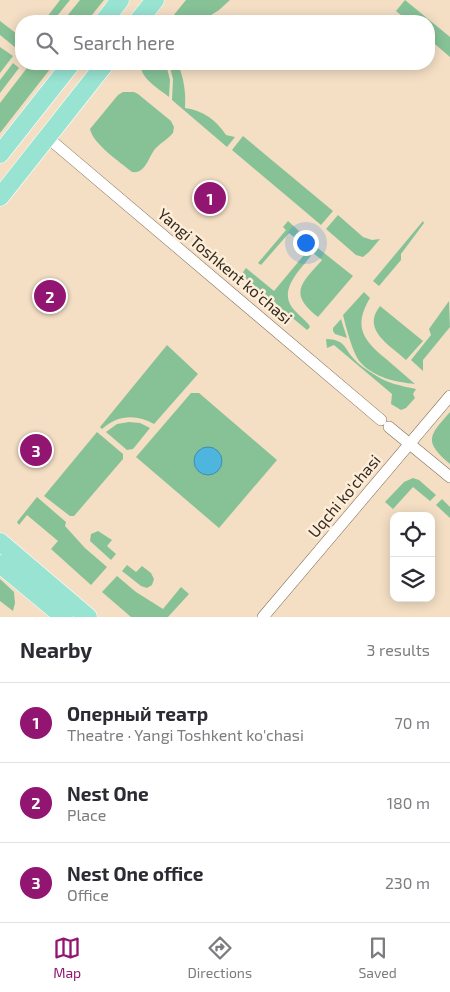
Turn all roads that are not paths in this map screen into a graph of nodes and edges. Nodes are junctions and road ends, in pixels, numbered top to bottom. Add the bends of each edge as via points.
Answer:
1 (120, 0) edge
2 (155, 0) edge
3 (109, 15) edge
4 (143, 15) edge
5 (65, 70) edge
6 (100, 70) edge
7 (47, 137) junction
8 (0, 154) edge
9 (0, 197) edge
10 (450, 396) edge
11 (409, 444) junction
12 (450, 477) edge
13 (2, 550) edge
14 (63, 616) edge
15 (88, 617) edge
16 (262, 617) edge

1 - 3 main road
2 - 4 main road
5 - 8 main road
6 - 7 main road
7 - 9 main road
7 - 11 street, Yangi Toshkent ko'chasi
10 - 11 street, Uqchi ko'chasi
11 - 12 street, Yangi Toshkent ko'chasi
11 - 16 street, Uqchi ko'chasi
13 - 14 main road
13 - 15 main road

